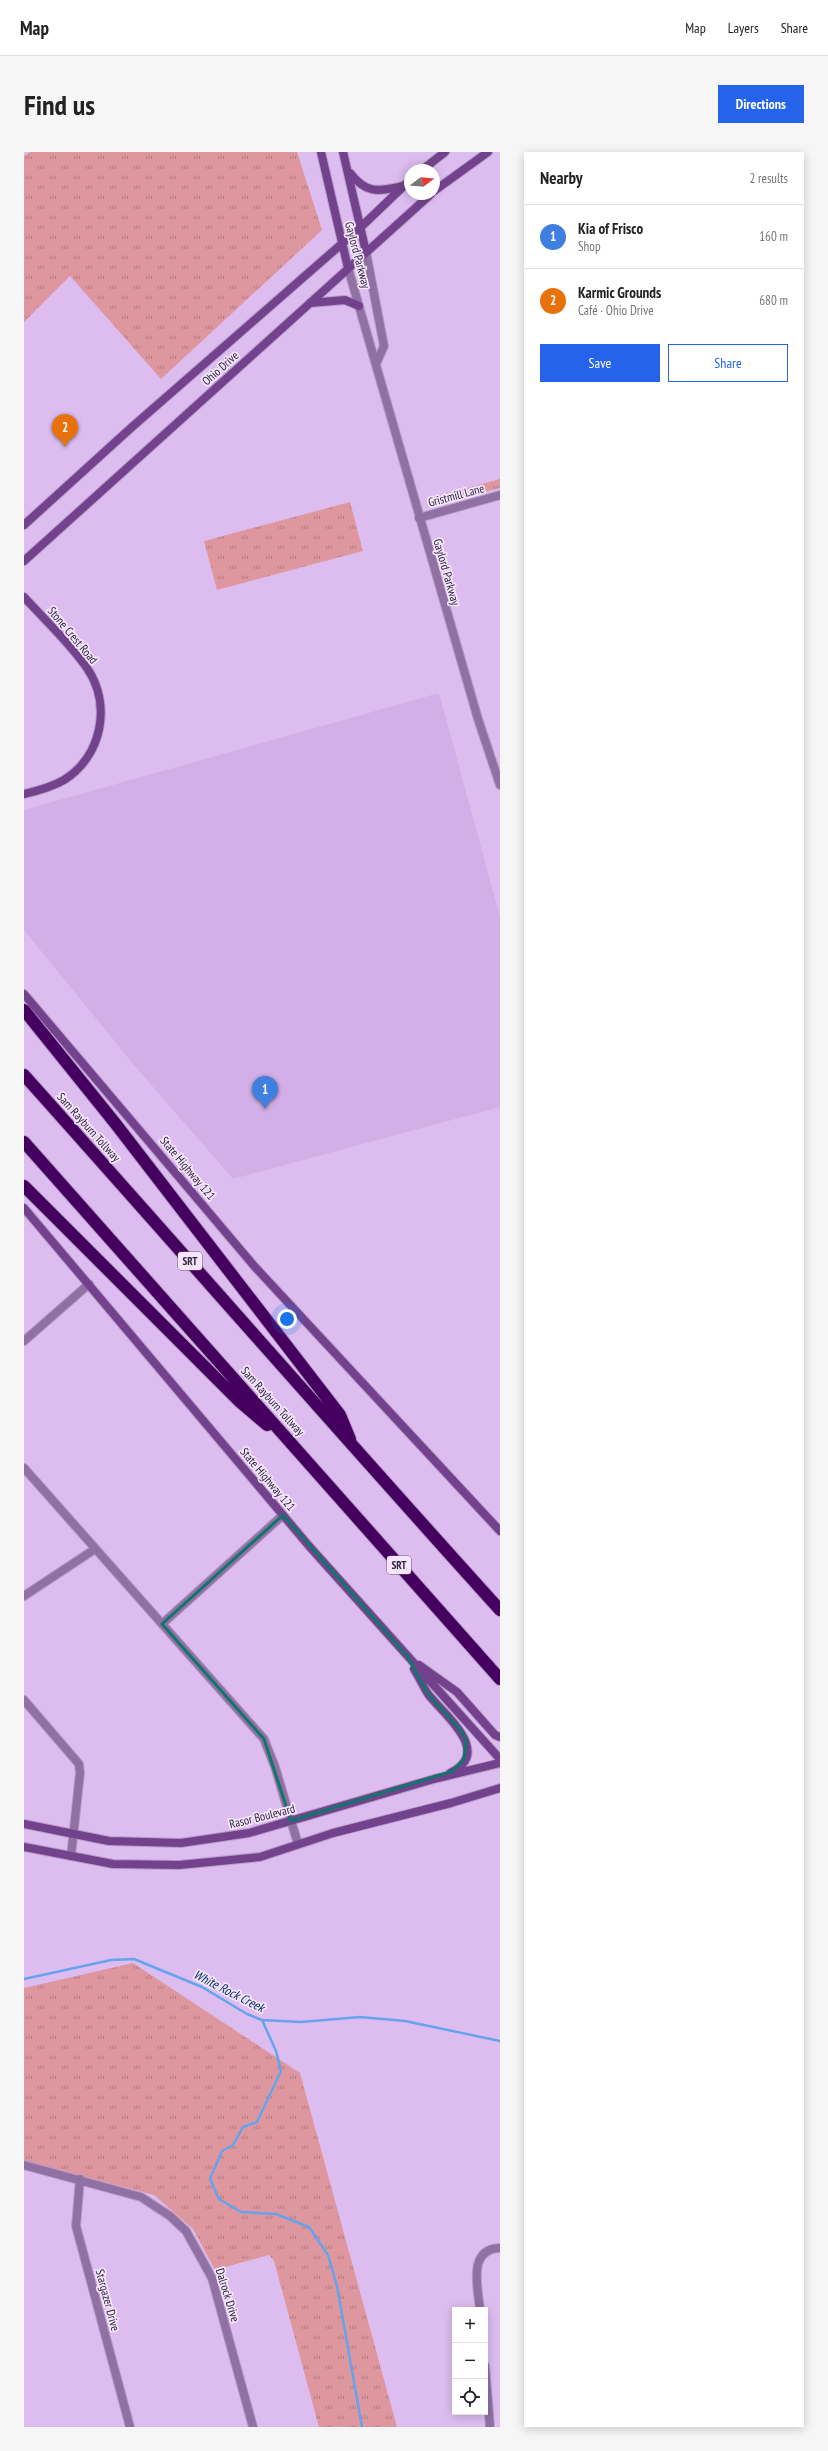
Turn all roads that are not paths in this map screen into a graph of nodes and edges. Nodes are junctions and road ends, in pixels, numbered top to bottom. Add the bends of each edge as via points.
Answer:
1 (321, 152) edge
2 (343, 152) edge
3 (445, 152) edge
4 (488, 152) edge
5 (430, 164) edge
6 (347, 170) junction
7 (403, 186) joint
8 (440, 188) edge
9 (424, 200) edge
10 (362, 227) junction
11 (342, 243) junction
12 (366, 252) junction
13 (348, 268) junction
14 (310, 304) junction
15 (359, 306) junction
16 (376, 364) junction
17 (500, 497) edge
18 (419, 518) junction
19 (24, 525) edge
20 (24, 560) edge
21 (24, 597) edge
22 (500, 785) edge
23 (24, 794) edge
24 (24, 994) edge
25 (24, 1010) edge
26 (24, 1075) edge
27 (24, 1142) edge
28 (24, 1186) edge
29 (24, 1208) edge
30 (89, 1284) junction
31 (24, 1341) edge
32 (354, 1449) junction
33 (298, 1451) junction
34 (24, 1468) edge
35 (283, 1515) junction
36 (500, 1531) edge
37 (95, 1549) junction
38 (24, 1596) edge
39 (500, 1610) edge
40 (162, 1624) junction
41 (407, 1656) junction
42 (500, 1679) edge
43 (24, 1700) edge
44 (500, 1737) edge
45 (500, 1759) edge
46 (500, 1763) edge
47 (438, 1778) junction
48 (500, 1788) edge
49 (291, 1821) junction
50 (24, 1824) edge
51 (74, 1834) junction
52 (298, 1844) junction
53 (24, 1847) edge
54 (71, 1856) junction
55 (24, 2164) edge
56 (80, 2179) junction
57 (500, 2248) edge
58 (480, 2307) edge
59 (486, 2379) edge
60 (130, 2427) edge
61 (252, 2427) edge
62 (490, 2427) edge

1 - 11 main road, Gaylord Parkway
2 - 6 main road, Gaylord Parkway
3 - 5 main road
4 - 8 main road
6 - 7 main road via 357,183 367,189 381,191
6 - 10 main road, Gaylord Parkway
7 - 10 main road, Ohio Drive
9 - 12 main road, Ohio Drive
10 - 11 main road, Ohio Drive
10 - 12 main road, Gaylord Parkway
11 - 13 main road, Gaylord Parkway
11 - 19 main road, Ohio Drive
12 - 13 main road, Ohio Drive
12 - 16 street, Gaylord Parkway via 384,346
13 - 14 main road, Ohio Drive
13 - 15 street, Gaylord Parkway
14 - 15 main road via 345,300
14 - 20 main road, Ohio Drive
15 - 16 street, Gaylord Parkway
16 - 18 street, Gaylord Parkway
17 - 18 street, Gristmill Lane
18 - 22 street, Gaylord Parkway
21 - 23 main road, Stone Crest Road via 87,669 98,692 102,718 98,740 85,762 64,780
24 - 36 main road, State Highway 121 via 255,1267
25 - 32 highway via 340,1415
26 - 32 highway, Sam Rayburn Tollway / SRT via 240,1316
27 - 33 highway, Sam Rayburn Tollway / SRT
28 - 33 highway via 240,1402
29 - 30 main road, State Highway 121
30 - 31 street
30 - 35 main road, State Highway 121
32 - 39 highway, Sam Rayburn Tollway / SRT
33 - 42 highway, Sam Rayburn Tollway / SRT
34 - 37 street
35 - 40 street
35 - 41 main road, State Highway 121
37 - 38 street
37 - 40 street
40 - 49 street via 264,1739
41 - 44 main road via 457,1692 495,1735
41 - 45 main road, State Highway 121
41 - 47 main road via 428,1694 462,1732 466,1741 467,1751 461,1766
43 - 51 street via 79,1764
46 - 47 main road, Rasor Boulevard
47 - 49 main road, Rasor Boulevard
48 - 52 main road
49 - 51 main road, Rasor Boulevard via 249,1834 181,1843 109,1841
49 - 52 street
50 - 51 main road, Rasor Boulevard
51 - 54 street
52 - 54 main road via 260,1857 179,1865 113,1864
53 - 54 main road
55 - 56 street, Dalrock Drive
56 - 60 street, Stargazer Drive via 76,2226
56 - 61 street, Dalrock Drive via 141,2197 186,2230 212,2278
57 - 58 street via 492,2248 480,2257 476,2264
59 - 62 street

